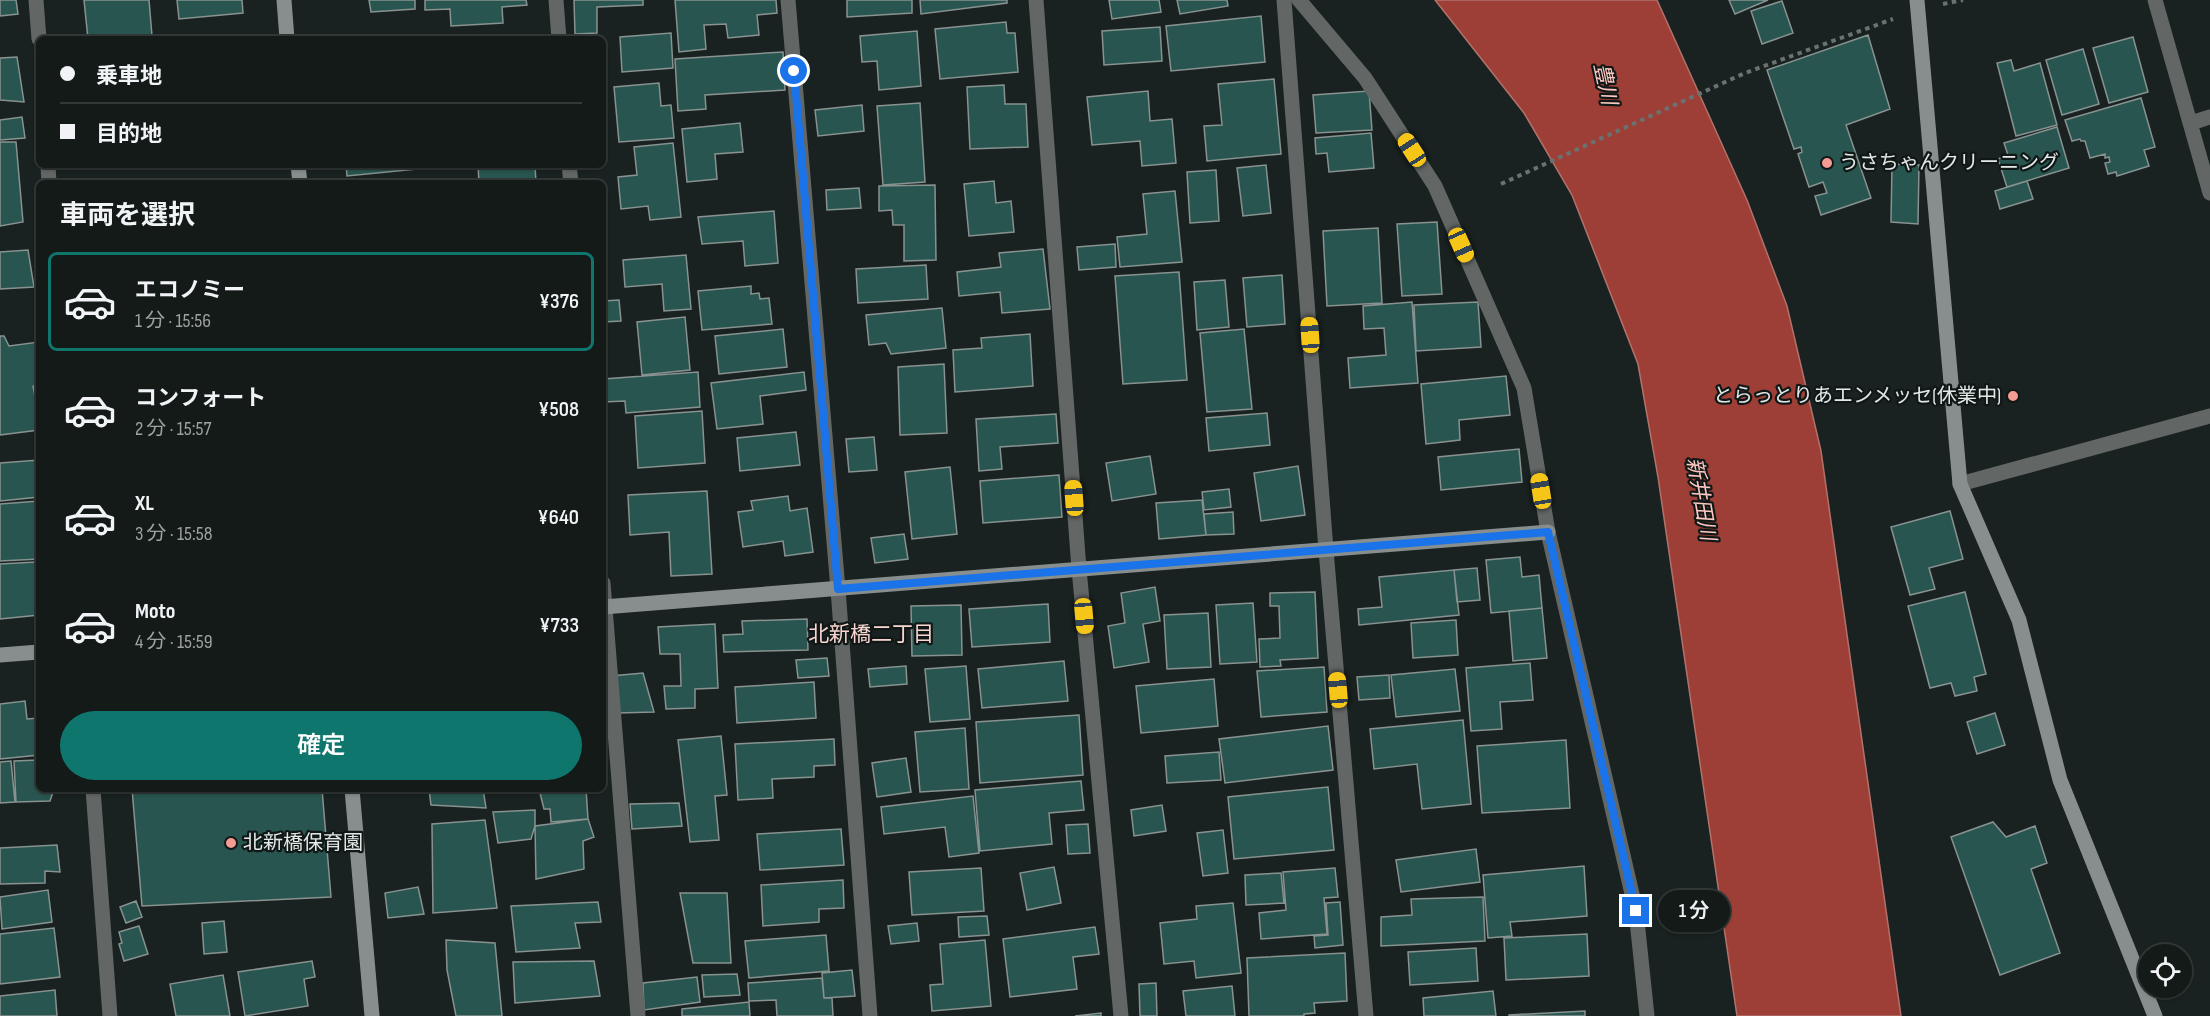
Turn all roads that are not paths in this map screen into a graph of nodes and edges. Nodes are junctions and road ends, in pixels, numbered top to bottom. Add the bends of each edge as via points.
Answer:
1 (36, 0) edge
2 (284, 0) edge
3 (556, 0) edge
4 (788, 0) edge
5 (1036, 0) edge
6 (1284, 0) edge
7 (1299, 0) edge
8 (2155, 0) edge
9 (1918, 5) edge
10 (39, 36) edge
11 (287, 36) edge
12 (559, 36) edge
13 (2210, 117) edge
14 (2191, 123) junction
15 (2210, 193) edge
16 (2210, 416) edge
17 (1960, 484) junction
18 (1548, 532) junction
19 (1326, 550) junction
20 (1079, 569) junction
21 (838, 589) junction
22 (606, 607) edge
23 (606, 631) edge
24 (36, 652) edge
25 (0, 655) edge
26 (93, 792) edge
27 (352, 792) edge
28 (110, 1016) edge
29 (372, 1016) edge
30 (638, 1016) edge
31 (870, 1016) edge
32 (1121, 1016) edge
33 (1366, 1016) edge
34 (1647, 1016) edge
35 (2155, 1016) edge

1 - 10 street
2 - 11 street
3 - 12 street
4 - 21 street
5 - 20 street
6 - 19 street
7 - 18 street via 1365,78 1435,186 1524,388
8 - 14 street
9 - 17 street
13 - 14 street
14 - 15 street
16 - 17 street
17 - 35 street via 2019,620 2060,780
18 - 19 street
18 - 34 street via 1636,911
19 - 20 street
19 - 33 street
20 - 21 street
20 - 32 street
21 - 22 street
21 - 31 street
23 - 30 street
24 - 25 street
26 - 28 street
27 - 29 street

